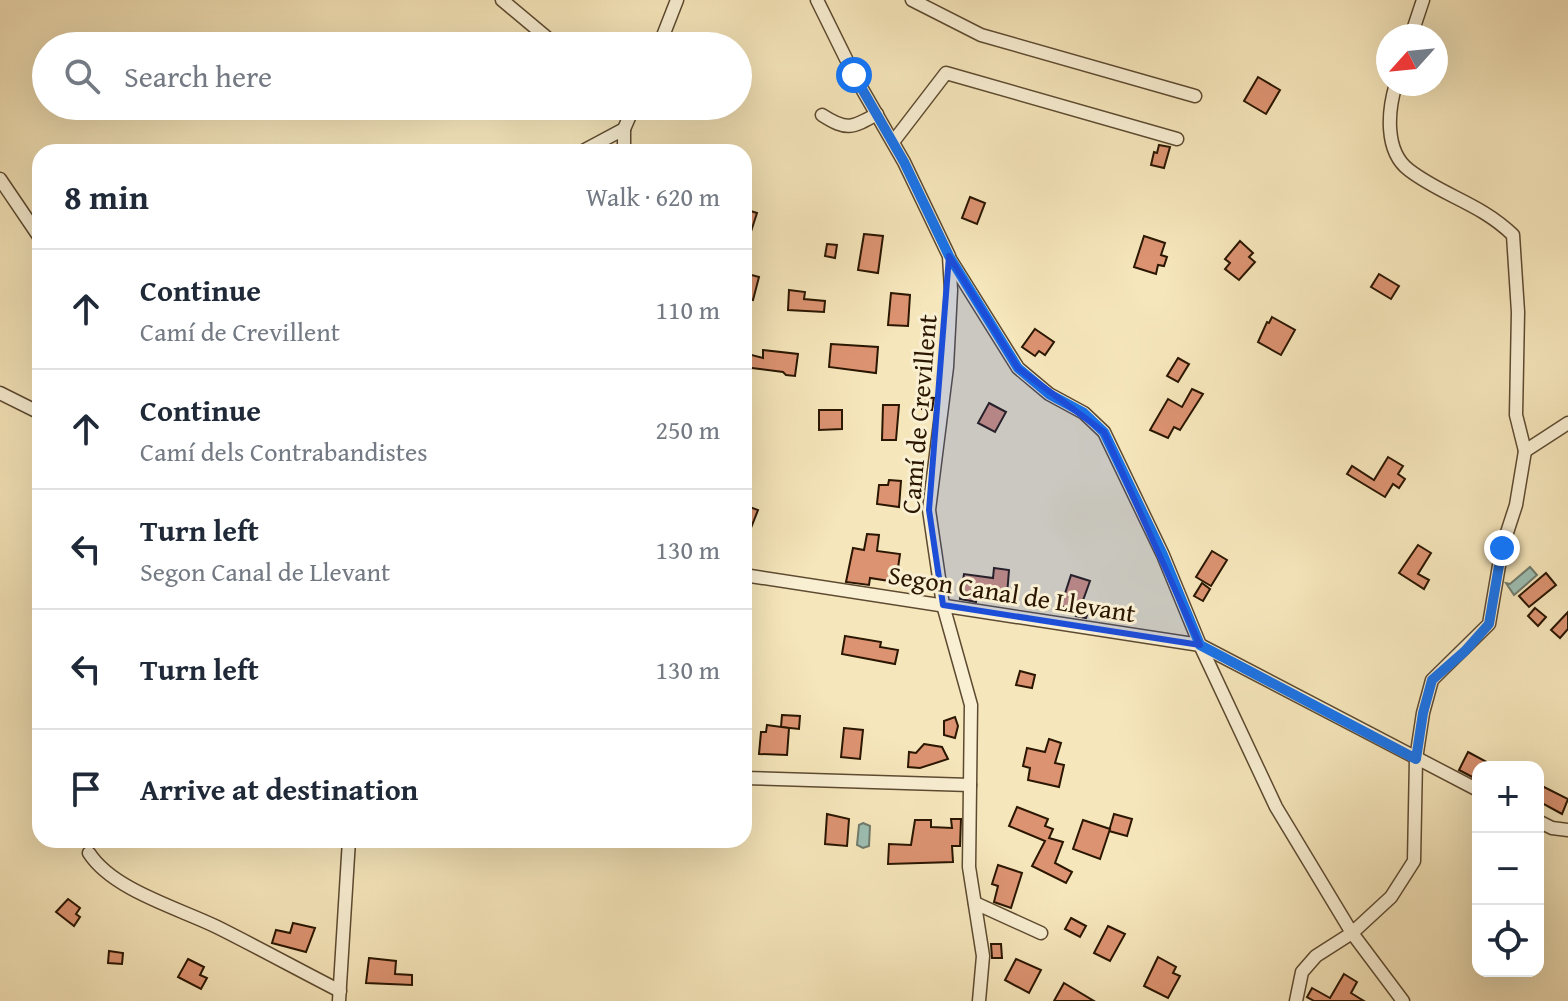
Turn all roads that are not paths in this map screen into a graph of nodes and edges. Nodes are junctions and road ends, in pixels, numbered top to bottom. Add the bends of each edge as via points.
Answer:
1 (502, 0) edge
2 (677, 0) edge
3 (817, 0) edge
4 (912, 0) edge
5 (1423, 0) edge
6 (1415, 24) edge
7 (540, 32) edge
8 (664, 32) edge
9 (1195, 96) dead end
10 (1392, 96) edge
11 (877, 114) junction
12 (822, 115) dead end
13 (627, 120) edge
14 (624, 129) junction
15 (1177, 139) dead end
16 (893, 142) junction
17 (596, 144) edge
18 (624, 144) edge
19 (0, 179) edge
20 (32, 226) edge
21 (949, 256) junction
22 (0, 393) edge
23 (32, 409) edge
24 (1568, 423) edge
25 (1525, 451) junction
26 (752, 576) edge
27 (943, 605) junction
28 (1200, 645) junction
29 (1416, 759) junction
30 (752, 778) edge
31 (970, 785) junction
32 (1472, 787) edge
33 (1544, 824) edge
34 (1568, 830) edge
35 (349, 848) edge
36 (89, 853) dead end
37 (975, 903) junction
38 (1041, 933) dead end
39 (1352, 933) junction
40 (340, 996) edge
41 (979, 1001) edge
42 (1296, 1001) edge
43 (1403, 1001) edge

1 - 7 street
2 - 8 street
3 - 11 street, Camí de Crevillent
4 - 9 street via 981,35
5 - 6 street
10 - 25 street via 1392,144 1407,169 1494,217 1513,235 1516,415
11 - 12 street via 842,127
11 - 16 street, Camí de Crevillent
13 - 14 street
14 - 17 street
14 - 18 street
15 - 16 street via 946,73
16 - 21 street, Camí de Crevillent
19 - 20 street
21 - 27 street, Camí de Crevillent via 947,367 929,510
21 - 28 street via 1018,368 1104,432
22 - 23 street
24 - 25 street
25 - 29 street via 1489,624 1432,680
26 - 27 street, Segon Canal de Llevant
27 - 28 street, Segon Canal de Llevant
27 - 31 street, Camí de Crevillent via 971,705
28 - 29 street, Segon Canal de Llevant
28 - 39 street via 1276,807
29 - 32 street, Segon Canal de Llevant
29 - 39 street via 1414,861 1391,897
30 - 31 street
31 - 37 street, Camí de Crevillent via 969,867
33 - 34 street
35 - 40 street
36 - 40 street via 98,867 146,895
37 - 38 street
37 - 41 street, Camí de Crevillent via 983,956
39 - 42 street via 1316,956 1302,972
39 - 43 street

